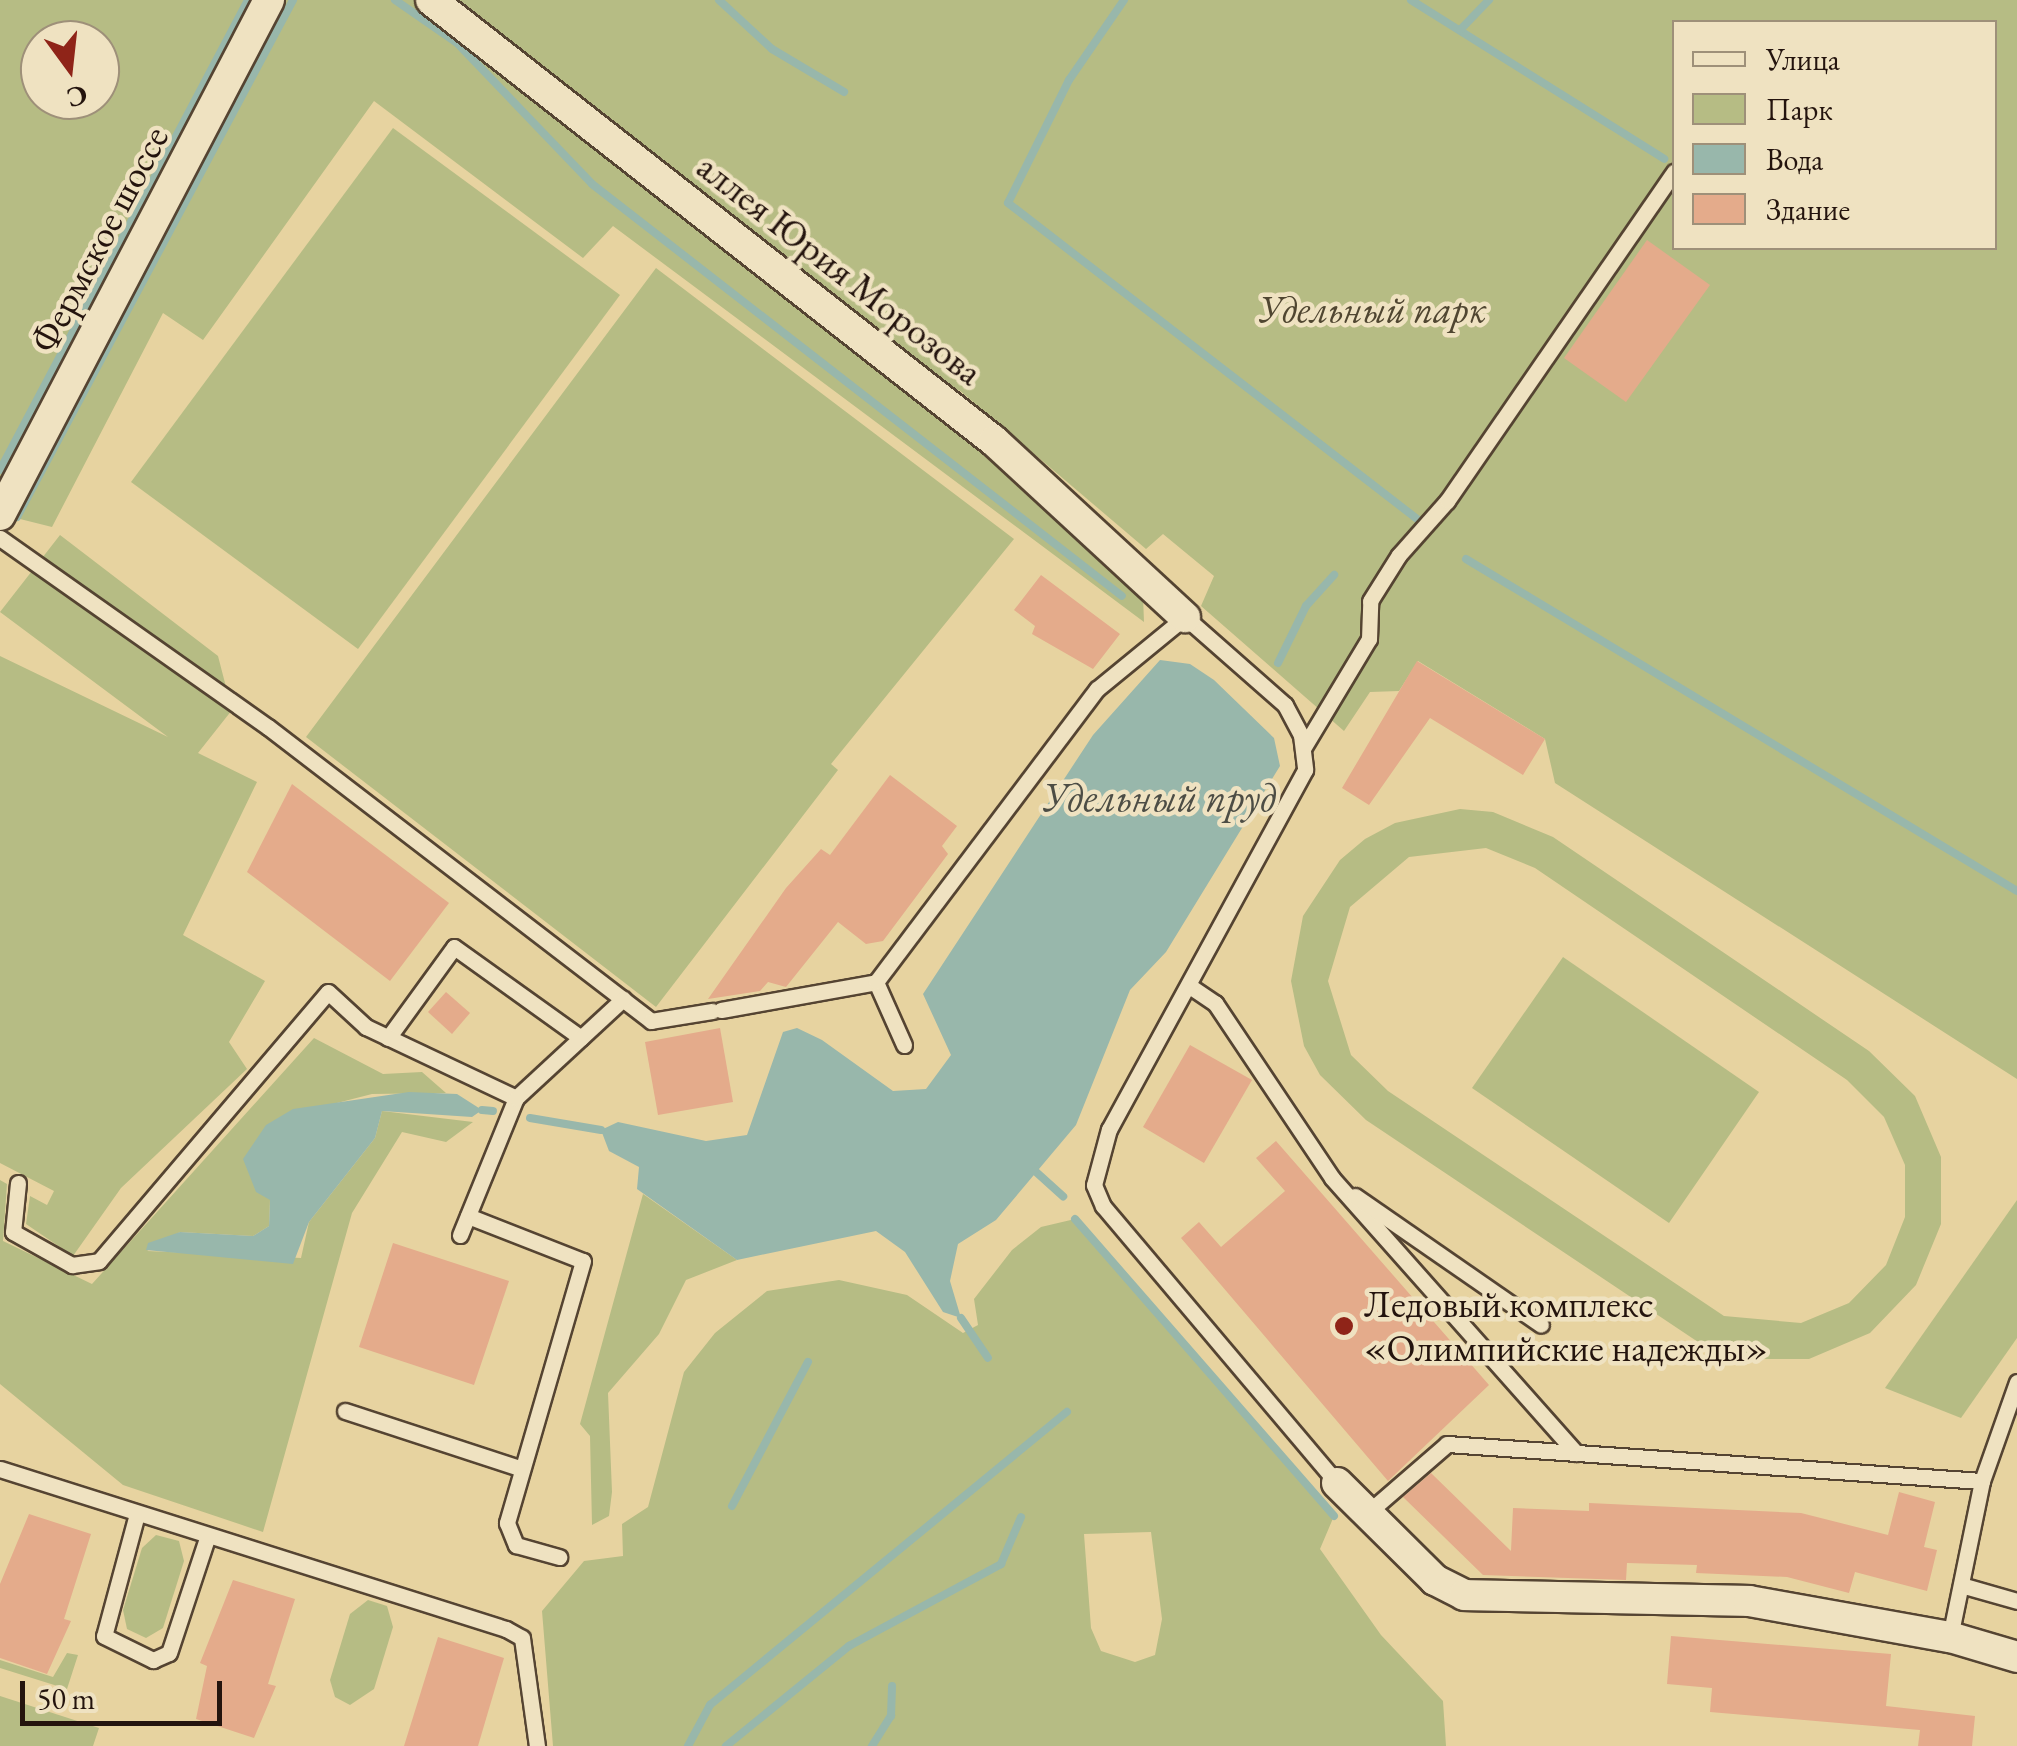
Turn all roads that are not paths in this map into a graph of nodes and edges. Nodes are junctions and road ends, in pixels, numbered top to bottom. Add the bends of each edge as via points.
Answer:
1 (268, 0) edge
2 (431, 0) edge
3 (1672, 175) edge
4 (0, 515) edge
5 (0, 538) edge
6 (1184, 617) junction
7 (1304, 746) junction
8 (876, 982) junction
9 (1191, 987) junction
10 (623, 999) junction
11 (388, 1038) junction
12 (581, 1038) junction
13 (904, 1045) dead end
14 (516, 1098) junction
15 (18, 1183) dead end
16 (1336, 1183) junction
17 (468, 1216) junction
18 (460, 1235) dead end
19 (1541, 1325) dead end
20 (2017, 1382) edge
21 (345, 1411) dead end
22 (1576, 1453) junction
23 (522, 1469) junction
24 (0, 1470) edge
25 (1982, 1481) junction
26 (1337, 1483) joint
27 (137, 1514) junction
28 (1364, 1516) junction
29 (208, 1535) junction
30 (558, 1558) dead end
31 (1960, 1585) junction
32 (2017, 1601) edge
33 (1950, 1637) junction
34 (2017, 1658) edge
35 (536, 1746) edge

1 - 4 street, Фермское шоссе
2 - 6 street, аллея Юрия Морозова via 994,441
3 - 7 lane via 1447,502 1399,555 1370,601 1369,639
5 - 10 lane via 268,727
6 - 7 lane via 1285,705
6 - 8 lane via 1097,690
7 - 9 lane via 1302,781
8 - 10 lane via 651,1021
8 - 13 lane
9 - 16 lane via 1216,1003
9 - 26 lane via 1109,1129 1097,1194
10 - 12 lane
11 - 12 lane via 454,946
11 - 14 lane
11 - 15 lane via 328,992 99,1261 72,1265 12,1232
12 - 14 lane
14 - 17 lane
16 - 19 lane
16 - 22 lane
17 - 18 lane
17 - 23 lane via 583,1260
20 - 25 lane
21 - 23 lane
22 - 25 lane
22 - 28 lane via 1447,1444
23 - 30 lane via 507,1523 511,1539
24 - 27 lane
25 - 31 lane
26 - 28 street
27 - 29 lane
27 - 29 lane via 104,1636 153,1660 169,1653
28 - 33 street via 1435,1580 1464,1595 1749,1601
29 - 35 lane via 522,1638
31 - 32 lane
31 - 33 lane
33 - 34 street

